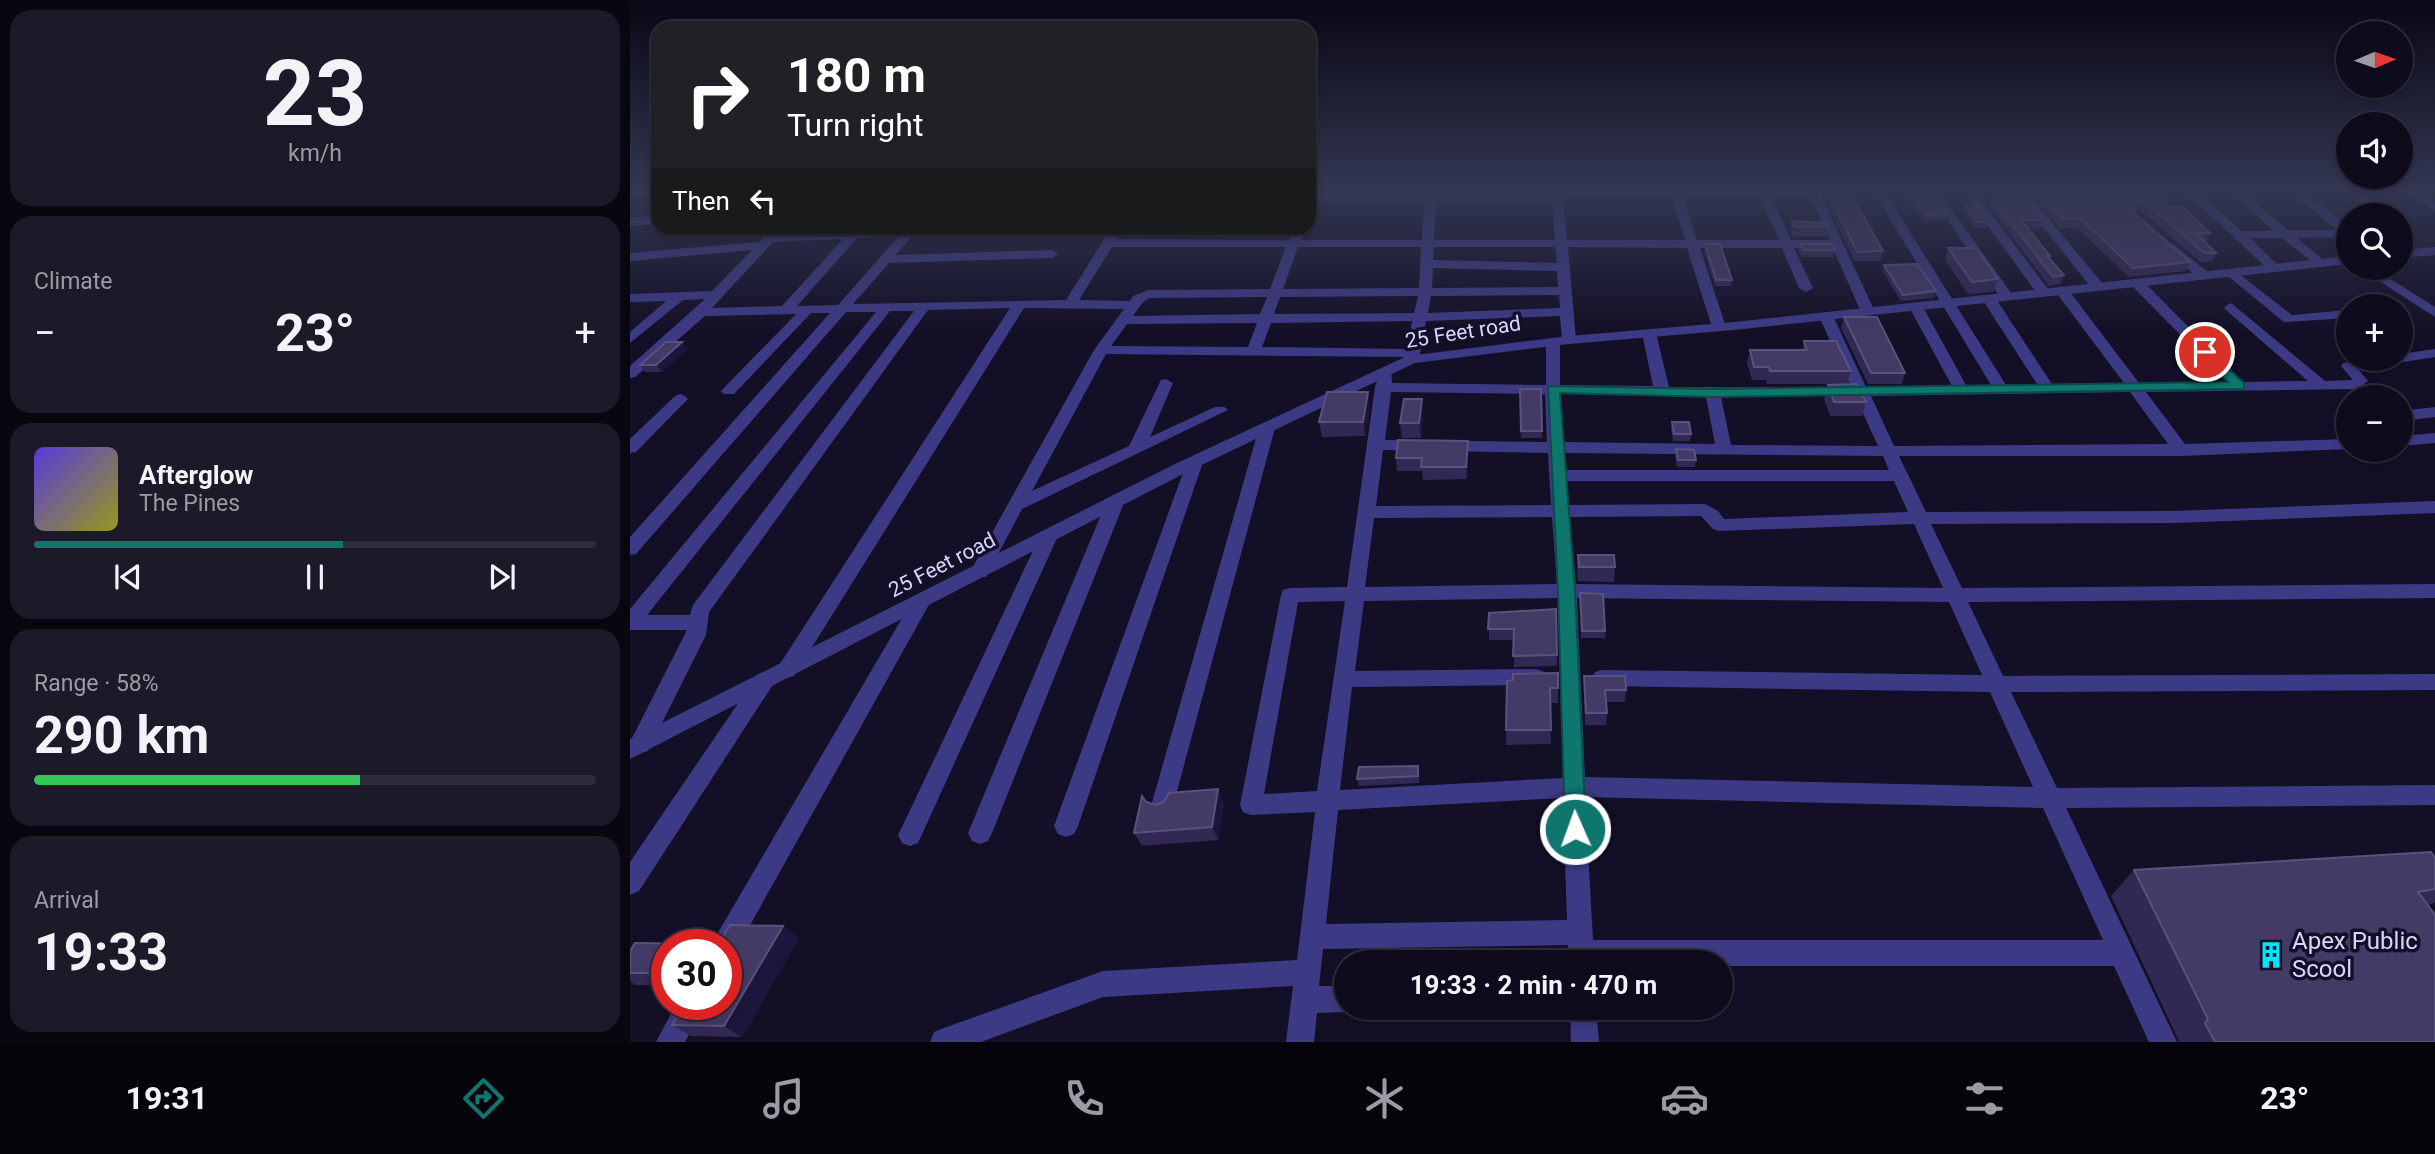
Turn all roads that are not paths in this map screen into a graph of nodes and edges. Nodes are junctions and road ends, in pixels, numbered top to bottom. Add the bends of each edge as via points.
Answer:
1 (770, 238) edge
2 (814, 238) edge
3 (850, 238) edge
4 (904, 238) edge
5 (1111, 238) edge
6 (1295, 238) edge
7 (1428, 238) edge
8 (1560, 238) edge
9 (1692, 238) edge
10 (1784, 238) edge
11 (1834, 238) edge
12 (1907, 238) edge
13 (1966, 238) edge
14 (2002, 238) edge
15 (2058, 238) edge
16 (2242, 238) edge
17 (2288, 238) edge
18 (766, 242) junction
19 (2165, 242) edge
20 (1108, 243) junction
21 (1293, 243) junction
22 (1428, 243) junction
23 (1560, 244) junction
24 (1787, 244) junction
25 (1837, 244) junction
26 (1694, 245) junction
27 (2435, 251) edge
28 (2413, 253) edge
29 (1052, 254) dead end
30 (630, 257) edge
31 (886, 259) junction
32 (2336, 262) edge
33 (1427, 264) junction
34 (2319, 264) junction
35 (1562, 267) junction
36 (2276, 268) junction
37 (2233, 273) junction
38 (2204, 276) junction
39 (2384, 280) edge
40 (2137, 283) junction
41 (2098, 287) junction
42 (1806, 288) dead end
43 (1564, 290) junction
44 (2063, 291) junction
45 (1424, 292) junction
46 (2044, 293) junction
47 (1273, 294) junction
48 (716, 295) junction
49 (680, 296) junction
50 (2007, 297) junction
51 (630, 298) edge
52 (1989, 299) junction
53 (1948, 303) junction
54 (1020, 304) junction
55 (1070, 304) junction
56 (1134, 305) junction
57 (2423, 305) junction
58 (2413, 306) edge
59 (924, 307) junction
60 (1916, 307) junction
61 (2231, 307) dead end
62 (886, 308) junction
63 (808, 309) junction
64 (843, 309) junction
65 (786, 310) junction
66 (701, 312) junction
67 (1566, 312) junction
68 (1868, 312) junction
69 (2435, 313) edge
70 (2336, 315) edge
71 (1826, 316) junction
72 (1420, 317) junction
73 (1265, 319) junction
74 (1123, 320) junction
75 (1719, 327) junction
76 (1649, 333) junction
77 (630, 339) edge
78 (1561, 341) junction
79 (1101, 350) junction
80 (1253, 352) junction
81 (2435, 353) edge
82 (1413, 356) junction
83 (2413, 356) edge
84 (2352, 371) edge
85 (630, 374) edge
86 (1385, 379) junction
87 (1166, 383) dead end
88 (2321, 385) junction
89 (2239, 386) junction
90 (2134, 387) junction
91 (1553, 388) junction
92 (2000, 388) junction
93 (2046, 388) junction
94 (1961, 389) junction
95 (729, 391) dead end
96 (1662, 391) junction
97 (1861, 391) junction
98 (1713, 393) junction
99 (680, 399) dead end
100 (1220, 410) dead end
101 (2435, 412) edge
102 (2413, 415) edge
103 (1267, 428) junction
104 (2435, 438) edge
105 (2413, 440) edge
106 (1376, 445) junction
107 (2336, 445) edge
108 (1555, 447) junction
109 (630, 448) edge
110 (1136, 449) junction
111 (1724, 450) junction
112 (1889, 451) junction
113 (2182, 451) junction
114 (1195, 462) junction
115 (1900, 475) junction
116 (1557, 476) junction
117 (1115, 503) junction
118 (1016, 505) junction
119 (2435, 507) edge
120 (1366, 512) junction
121 (1560, 513) junction
122 (1920, 518) junction
123 (1049, 536) junction
124 (630, 549) edge
125 (979, 572) junction
126 (1567, 591) junction
127 (2435, 591) edge
128 (1355, 592) junction
129 (1955, 595) junction
130 (922, 601) junction
131 (696, 622) junction
132 (630, 623) edge
133 (787, 670) junction
134 (1570, 677) junction
135 (1343, 679) junction
136 (765, 680) junction
137 (2435, 682) edge
138 (1997, 684) junction
139 (635, 747) edge
140 (1574, 787) junction
141 (2435, 795) edge
142 (2050, 798) junction
143 (1327, 801) junction
144 (1162, 806) edge
145 (1066, 826) dead end
146 (980, 833) dead end
147 (910, 835) dead end
148 (630, 883) edge
149 (734, 929) edge
150 (1312, 937) junction
151 (1580, 949) edge
152 (2122, 953) junction
153 (1308, 972) junction
154 (1334, 999) edge
155 (1305, 1000) junction
156 (682, 1020) edge
157 (1584, 1020) edge
158 (670, 1042) edge
159 (944, 1042) edge
160 (1300, 1042) edge
161 (1585, 1042) edge
162 (2163, 1042) edge

1 - 18 street
2 - 18 street
3 - 65 street
4 - 31 street
5 - 20 street
6 - 21 street
7 - 22 street
8 - 23 street
9 - 26 street
10 - 24 street
11 - 25 street
12 - 53 street
13 - 50 street
14 - 46 street
15 - 41 street
16 - 36 street
17 - 34 street
18 - 30 street
18 - 48 street
19 - 38 street
20 - 21 street
20 - 55 street
21 - 22 street
21 - 47 street
22 - 23 street
22 - 33 street
23 - 26 street
23 - 35 street
24 - 25 street
24 - 26 street
24 - 42 street
25 - 68 street
26 - 75 street
27 - 28 street
29 - 31 street
31 - 64 street
32 - 34 street, 25 Feet road
33 - 35 street
33 - 45 street
34 - 36 street, 25 Feet road
35 - 43 street
36 - 37 street, 25 Feet road
37 - 38 street, 25 Feet road
37 - 70 street via 2289,319
38 - 40 street, 25 Feet road
39 - 57 street
40 - 41 street, 25 Feet road
40 - 89 street
41 - 44 street, 25 Feet road
43 - 45 street
43 - 67 street
44 - 46 street, 25 Feet road
44 - 90 street
45 - 47 street
45 - 72 street
46 - 50 street, 25 Feet road
47 - 56 street via 1153,293
47 - 73 street
48 - 49 street
48 - 66 street
49 - 51 street
49 - 77 street
50 - 52 street, 25 Feet road
52 - 53 street, 25 Feet road
52 - 93 street
53 - 60 street, 25 Feet road
53 - 92 street
54 - 55 street
54 - 59 street
54 - 133 street
55 - 56 street
56 - 74 street
57 - 58 street
57 - 69 street
59 - 62 street
59 - 131 street via 700,610
60 - 68 street, 25 Feet road
60 - 94 street
61 - 88 street
62 - 64 street
62 - 132 street
63 - 64 street
63 - 65 street
63 - 95 street
64 - 124 street
65 - 66 street
66 - 85 street
67 - 72 street
67 - 78 street
68 - 71 street, 25 Feet road
71 - 75 street, 25 Feet road
71 - 97 street
72 - 73 street
72 - 82 street
73 - 74 street
73 - 80 street
74 - 79 street
75 - 76 street, 25 Feet road
76 - 78 street, 25 Feet road
76 - 96 street
78 - 82 street, 25 Feet road
78 - 91 street
79 - 80 street
79 - 118 street
80 - 82 street
81 - 83 street
82 - 86 street, 25 Feet road
84 - 88 street via 2360,384
86 - 91 street
86 - 103 street, 25 Feet road
86 - 106 street
87 - 110 street
88 - 89 street
89 - 90 street
90 - 93 street
90 - 113 street
91 - 96 street
91 - 108 street
92 - 93 street
92 - 94 street
94 - 97 street
96 - 98 street
97 - 98 street
97 - 112 street
98 - 111 street
99 - 109 street
100 - 110 street
101 - 102 street
103 - 114 street, 25 Feet road
103 - 144 street
104 - 105 street
106 - 108 street
106 - 120 street
107 - 113 street
108 - 111 street
108 - 116 street
110 - 118 street
111 - 112 street
112 - 113 street
112 - 115 street
114 - 117 street, 25 Feet road
114 - 145 street
115 - 116 street
115 - 122 street
116 - 121 street
117 - 123 street, 25 Feet road
117 - 146 street
118 - 125 street
119 - 122 street via 2174,517
120 - 121 street
120 - 128 street
121 - 122 street via 1705,510 1719,525
121 - 126 street
122 - 129 street
123 - 125 street, 25 Feet road
123 - 147 street
125 - 130 street, 25 Feet road
126 - 128 street
126 - 129 street
126 - 134 street
127 - 129 street
128 - 135 street
128 - 143 street via 1290,595 1251,805
129 - 138 street
130 - 133 street, 25 Feet road
130 - 149 street
131 - 132 street
131 - 139 street via 696,635
133 - 136 street, 25 Feet road
134 - 135 street
134 - 138 street
134 - 140 street
135 - 143 street
136 - 139 street, 25 Feet road
136 - 148 street
137 - 138 street
138 - 142 street
140 - 142 street
140 - 143 street
140 - 151 street
141 - 142 street
142 - 152 street
143 - 150 street
150 - 151 street
150 - 153 street
151 - 152 street
152 - 162 street
153 - 155 street
153 - 159 street via 1103,985
154 - 155 street
155 - 160 street
156 - 158 street
157 - 161 street

